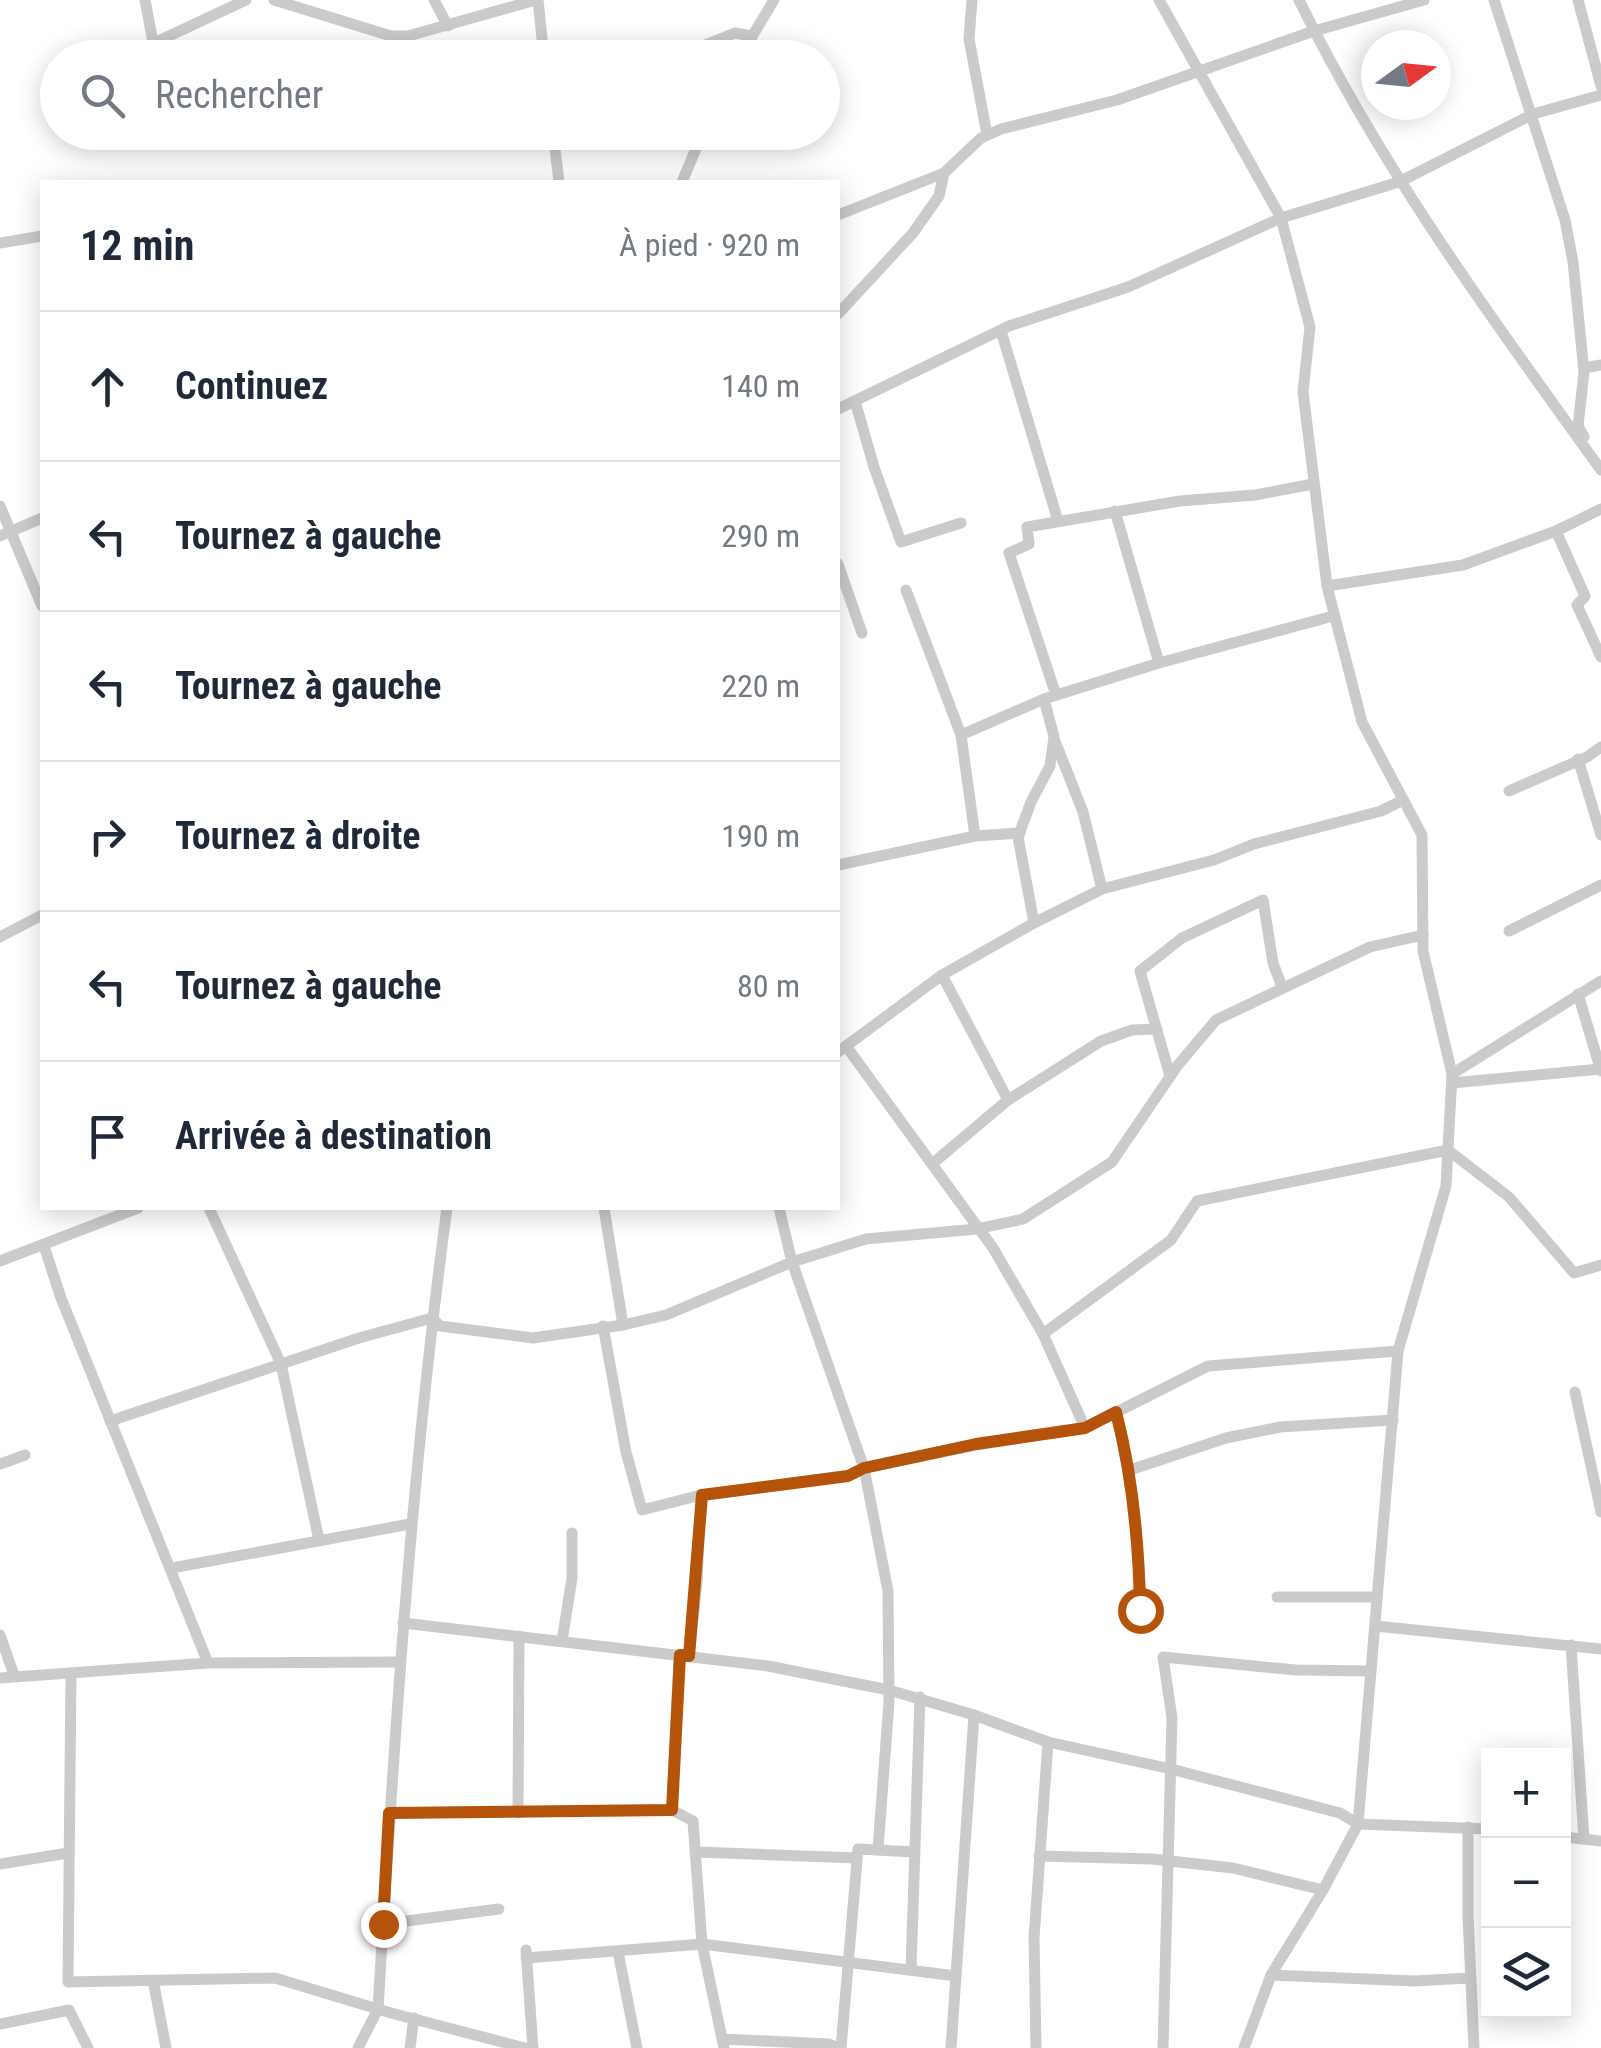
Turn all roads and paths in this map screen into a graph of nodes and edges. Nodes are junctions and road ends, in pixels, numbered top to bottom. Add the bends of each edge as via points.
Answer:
1 (145, 0) edge
2 (246, 0) edge
3 (274, 0) edge
4 (434, 0) edge
5 (537, 0) edge
6 (774, 0) edge
7 (972, 0) edge
8 (1159, 0) edge
9 (1299, 0) edge
10 (1424, 0) edge
11 (1494, 0) edge
12 (1578, 0) edge
13 (448, 26) junction
14 (1314, 31) junction
15 (750, 36) junction
16 (153, 40) edge
17 (160, 40) edge
18 (542, 40) edge
19 (717, 40) edge
20 (748, 40) edge
21 (1198, 72) junction
22 (1601, 86) edge
23 (1601, 94) edge
24 (1534, 114) junction
25 (988, 135) junction
26 (555, 150) edge
27 (696, 150) edge
28 (944, 173) junction
29 (559, 180) edge
30 (683, 180) edge
31 (1399, 182) junction
32 (840, 214) edge
33 (1281, 218) junction
34 (40, 236) edge
35 (0, 242) edge
36 (840, 312) edge
37 (1001, 330) junction
38 (1601, 366) edge
39 (1584, 368) junction
40 (855, 401) junction
41 (840, 408) edge
42 (1600, 469) edge
43 (1314, 484) junction
44 (0, 506) edge
45 (1601, 508) edge
46 (1114, 511) junction
47 (40, 519) edge
48 (1058, 521) junction
49 (960, 523) dead end
50 (1556, 531) junction
51 (6, 534) edge
52 (840, 570) edge
53 (1327, 586) junction
54 (906, 590) dead end
55 (40, 602) edge
56 (1333, 616) junction
57 (862, 633) dead end
58 (1601, 657) edge
59 (1159, 663) junction
60 (1050, 697) junction
61 (960, 735) junction
62 (1054, 737) junction
63 (1601, 748) edge
64 (1578, 759) junction
65 (1509, 791) dead end
66 (1403, 800) junction
67 (1600, 828) edge
68 (1020, 833) junction
69 (975, 836) junction
70 (840, 865) edge
71 (1601, 885) edge
72 (1102, 889) junction
73 (40, 915) edge
74 (1034, 923) junction
75 (1509, 931) dead end
76 (1423, 935) junction
77 (0, 937) edge
78 (942, 975) junction
79 (1601, 981) edge
80 (1282, 987) junction
81 (1578, 994) junction
82 (1157, 1029) junction
83 (842, 1049) edge
84 (1601, 1070) edge
85 (1170, 1076) junction
86 (1452, 1079) junction
87 (1008, 1100) junction
88 (1448, 1150) junction
89 (932, 1164) junction
90 (133, 1210) edge
91 (210, 1210) edge
92 (447, 1210) edge
93 (604, 1210) edge
94 (779, 1210) edge
95 (977, 1229) junction
96 (44, 1246) junction
97 (0, 1261) edge
98 (792, 1262) junction
99 (1601, 1266) edge
100 (432, 1318) junction
101 (603, 1326) junction
102 (623, 1326) junction
103 (1043, 1334) junction
104 (1398, 1351) junction
105 (281, 1364) junction
106 (1576, 1392) dead end
107 (1116, 1412) junction
108 (1393, 1420) junction
109 (110, 1421) junction
110 (1085, 1428) junction
111 (24, 1455) dead end
112 (0, 1464) edge
113 (864, 1468) junction
114 (1130, 1470) junction
115 (702, 1495) junction
116 (1601, 1512) edge
117 (410, 1524) junction
118 (572, 1533) dead end
119 (319, 1540) junction
120 (172, 1568) junction
121 (1277, 1597) dead end
122 (1377, 1597) junction
123 (1140, 1610) dead end
124 (403, 1623) junction
125 (1375, 1626) junction
126 (0, 1635) edge
127 (520, 1636) junction
128 (562, 1641) junction
129 (1571, 1645) junction
130 (1601, 1649) edge
131 (684, 1656) junction
132 (398, 1662) junction
133 (208, 1663) junction
134 (1371, 1671) junction
135 (71, 1672) junction
136 (7, 1676) edge
137 (889, 1690) junction
138 (920, 1697) junction
139 (974, 1715) junction
140 (1048, 1742) junction
141 (1171, 1769) junction
142 (672, 1810) junction
143 (389, 1813) junction
144 (518, 1813) junction
145 (1358, 1824) junction
146 (1468, 1827) junction
147 (1481, 1828) edge
148 (1571, 1838) edge
149 (1584, 1840) junction
150 (1601, 1841) edge
151 (878, 1849) junction
152 (697, 1852) junction
153 (914, 1852) junction
154 (68, 1853) junction
155 (1040, 1856) junction
156 (856, 1858) junction
157 (1169, 1861) junction
158 (0, 1864) edge
159 (1324, 1890) junction
160 (499, 1909) dead end
161 (383, 1924) junction
162 (702, 1944) junction
163 (618, 1952) junction
164 (848, 1962) junction
165 (910, 1968) junction
166 (1271, 1975) junction
167 (956, 1976) junction
168 (1470, 1978) junction
169 (153, 1980) junction
170 (378, 2009) junction
171 (414, 2018) junction
172 (0, 2024) edge
173 (723, 2044) edge
174 (88, 2048) edge
175 (166, 2048) edge
176 (358, 2048) edge
177 (410, 2048) edge
178 (525, 2048) edge
179 (533, 2048) edge
180 (636, 2048) edge
181 (839, 2048) edge
182 (951, 2048) edge
183 (1036, 2048) edge
184 (1163, 2048) edge
185 (1244, 2048) edge
186 (1474, 2048) edge

1 - 16 street
2 - 17 street
3 - 13 street via 391,36
4 - 13 street
5 - 13 street
5 - 18 street
6 - 15 street
7 - 25 street via 969,39
8 - 21 street
9 - 14 street
10 - 14 street
11 - 24 street
12 - 22 street
14 - 21 street
14 - 31 street
15 - 19 street
15 - 20 street
21 - 25 street
21 - 33 street
23 - 24 street
24 - 31 street
24 - 39 street via 1570,248
25 - 28 street
26 - 29 street
27 - 30 street
28 - 32 street
28 - 36 street via 939,196 914,233
31 - 33 street
31 - 42 street
33 - 37 street via 1128,288
33 - 43 street via 1310,327 1303,392
34 - 35 street
37 - 40 street
37 - 48 street
38 - 39 street
39 - 42 street via 1578,426
40 - 41 street
40 - 49 street via 902,542
43 - 46 street
43 - 53 street
44 - 51 street
45 - 50 street
46 - 48 street
46 - 59 street
47 - 51 street
48 - 60 street via 1027,527 1029,544 1010,554
50 - 53 street via 1464,564
50 - 58 street via 1586,596 1578,606
51 - 55 street
52 - 57 street
53 - 56 street
54 - 61 street
56 - 59 street
56 - 66 street via 1362,722
59 - 60 street
60 - 61 street
60 - 62 street
61 - 69 street
62 - 68 street via 1050,766
62 - 72 street via 1083,812
63 - 64 street
64 - 65 street
64 - 67 street
66 - 72 street
66 - 76 street via 1422,834
68 - 69 street
68 - 74 street
69 - 70 street
71 - 75 street
72 - 74 street
73 - 77 street
74 - 78 street
76 - 80 street via 1370,947
76 - 86 street
78 - 83 street
78 - 87 street
79 - 81 street
80 - 82 street via 1263,900 1182,938 1140,972
80 - 85 street via 1216,1020
81 - 84 street
81 - 86 street
82 - 85 street
82 - 87 street via 1113,1035
83 - 89 street
84 - 86 street
85 - 95 street via 1112,1162 1023,1219
86 - 88 street
87 - 89 street
88 - 99 street via 1509,1197 1574,1273
88 - 103 street via 1197,1201 1171,1240
88 - 104 street via 1446,1186
89 - 95 street
90 - 96 street
91 - 105 street
92 - 100 street
93 - 102 street
94 - 98 street
95 - 98 street via 866,1240
95 - 103 street
96 - 97 street
96 - 109 street
98 - 102 street
98 - 113 street
100 - 101 street via 440,1326 533,1338
100 - 105 street
100 - 117 street
101 - 102 street
101 - 115 street via 642,1510
103 - 110 street
104 - 107 street via 1208,1366
104 - 108 street
105 - 109 street
105 - 119 street
106 - 116 street
107 - 110 street
107 - 114 street
108 - 114 street via 1280,1427
108 - 122 street
109 - 120 street
110 - 113 street
111 - 112 street
113 - 115 street via 848,1476
113 - 137 street via 888,1590
114 - 123 street
115 - 131 street
117 - 119 street
117 - 124 street
118 - 128 street
119 - 120 street
120 - 133 street
121 - 122 street
122 - 125 street
124 - 127 street
124 - 132 street
125 - 129 street
125 - 134 street
126 - 136 street
127 - 128 street
127 - 144 street
128 - 131 street
129 - 130 street
129 - 149 street
131 - 137 street
131 - 142 street
132 - 133 street
132 - 143 street
133 - 135 street
134 - 141 street via 1162,1657 1172,1718
134 - 145 street
135 - 136 street
135 - 154 street
137 - 138 street
137 - 151 street
138 - 139 street
138 - 153 street
139 - 140 street
139 - 167 street
140 - 141 street
140 - 155 street
141 - 145 street via 1340,1813
141 - 157 street
142 - 144 street
142 - 152 street via 694,1822
143 - 144 street
143 - 161 street
145 - 146 street
145 - 159 street
146 - 147 street
146 - 168 street
148 - 149 street
149 - 150 street
151 - 153 street
151 - 156 street via 858,1849
152 - 156 street
152 - 162 street
153 - 165 street
154 - 158 street
154 - 169 street via 68,1982
155 - 157 street
155 - 183 street
156 - 164 street
157 - 159 street
157 - 184 street
159 - 166 street
160 - 161 street
161 - 170 street
162 - 163 street
162 - 164 street
162 - 173 street
163 - 179 street via 526,1954
163 - 180 street
164 - 165 street
164 - 181 street
165 - 167 street
166 - 168 street
166 - 185 street
167 - 182 street
168 - 186 street
169 - 170 street via 275,1978
169 - 175 street
170 - 171 street
170 - 176 street
171 - 177 street
171 - 178 street
172 - 174 street via 69,2010
173 - 181 street

